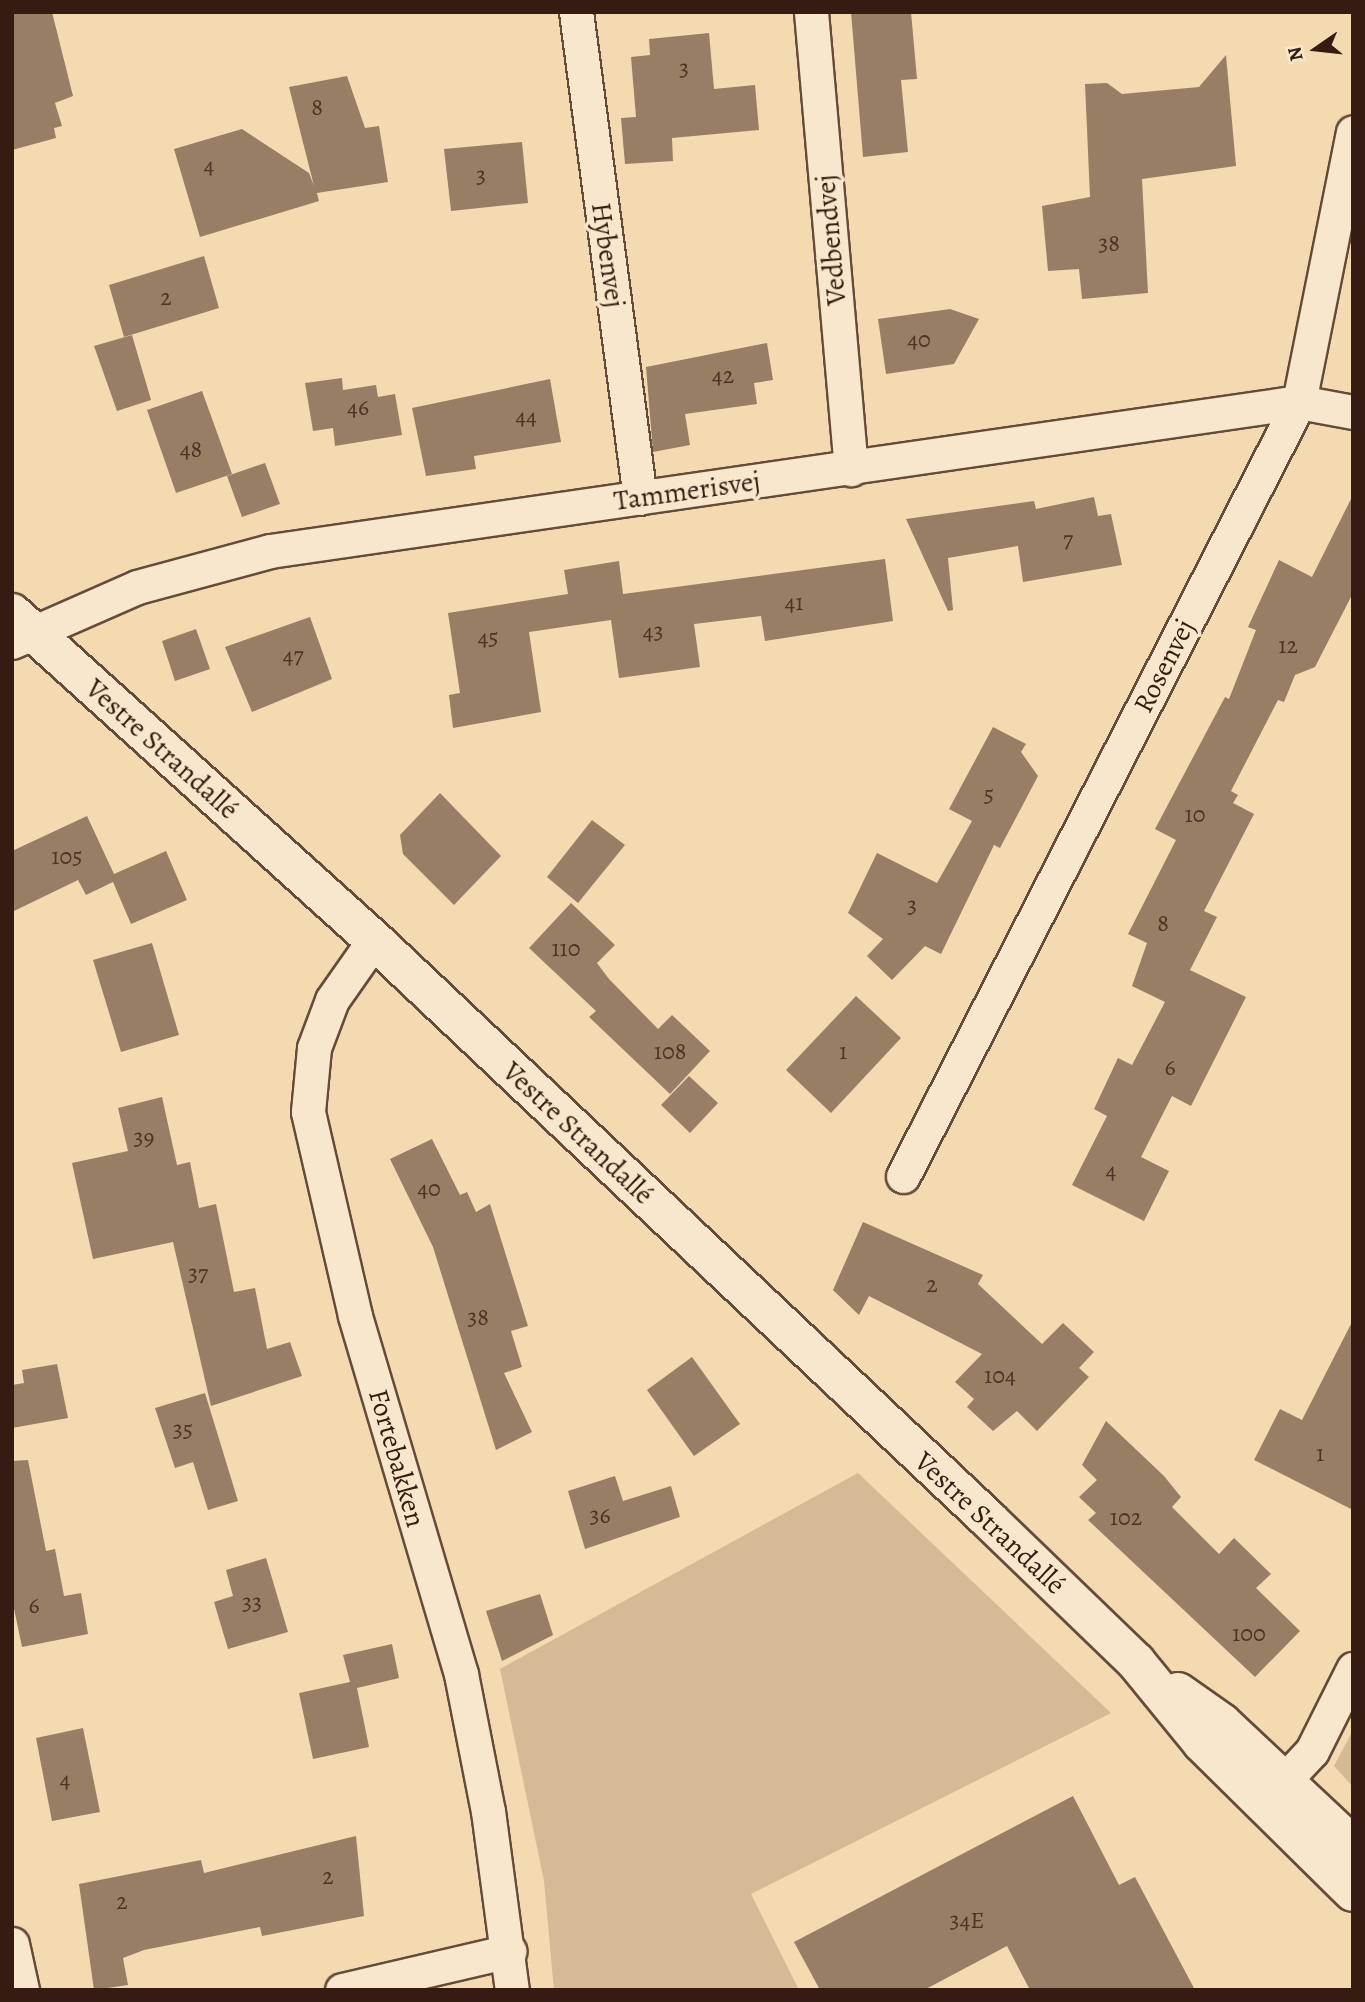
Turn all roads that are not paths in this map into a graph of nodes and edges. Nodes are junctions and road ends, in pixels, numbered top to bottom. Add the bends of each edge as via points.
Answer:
1 (576, 12) edge
2 (811, 12) edge
3 (1353, 132) edge
4 (1299, 402) junction
5 (1353, 412) edge
6 (851, 468) junction
7 (640, 498) junction
8 (19, 629) edge
9 (374, 940) junction
10 (903, 1176) dead end
11 (1353, 1669) edge
12 (1274, 1792) junction
13 (1353, 1846) edge
14 (1353, 1892) edge
15 (12, 1944) edge
16 (510, 1951) junction
17 (12, 1987) edge
18 (21, 1990) edge
19 (342, 1990) edge
20 (512, 1990) edge

1 - 7 street, Hybenvej
2 - 6 street, Vedbendvej
3 - 4 street, Rosenvej
4 - 5 street, Tammerisvej
4 - 6 street, Tammerisvej
4 - 10 street, Rosenvej
6 - 7 street, Tammerisvej
7 - 8 street, Tammerisvej via 270,551 137,587
8 - 9 street, Vestre Strandallé
9 - 12 street, Vestre Strandallé
9 - 16 street, Fortebakken via 332,1000 314,1048 308,1112 355,1316 461,1674
11 - 12 street via 1312,1751
12 - 13 street, Vestre Strandallé
12 - 14 street, Vestre Strandallé
15 - 18 street
16 - 19 street
16 - 20 street, Fortebakken
17 - 18 street

